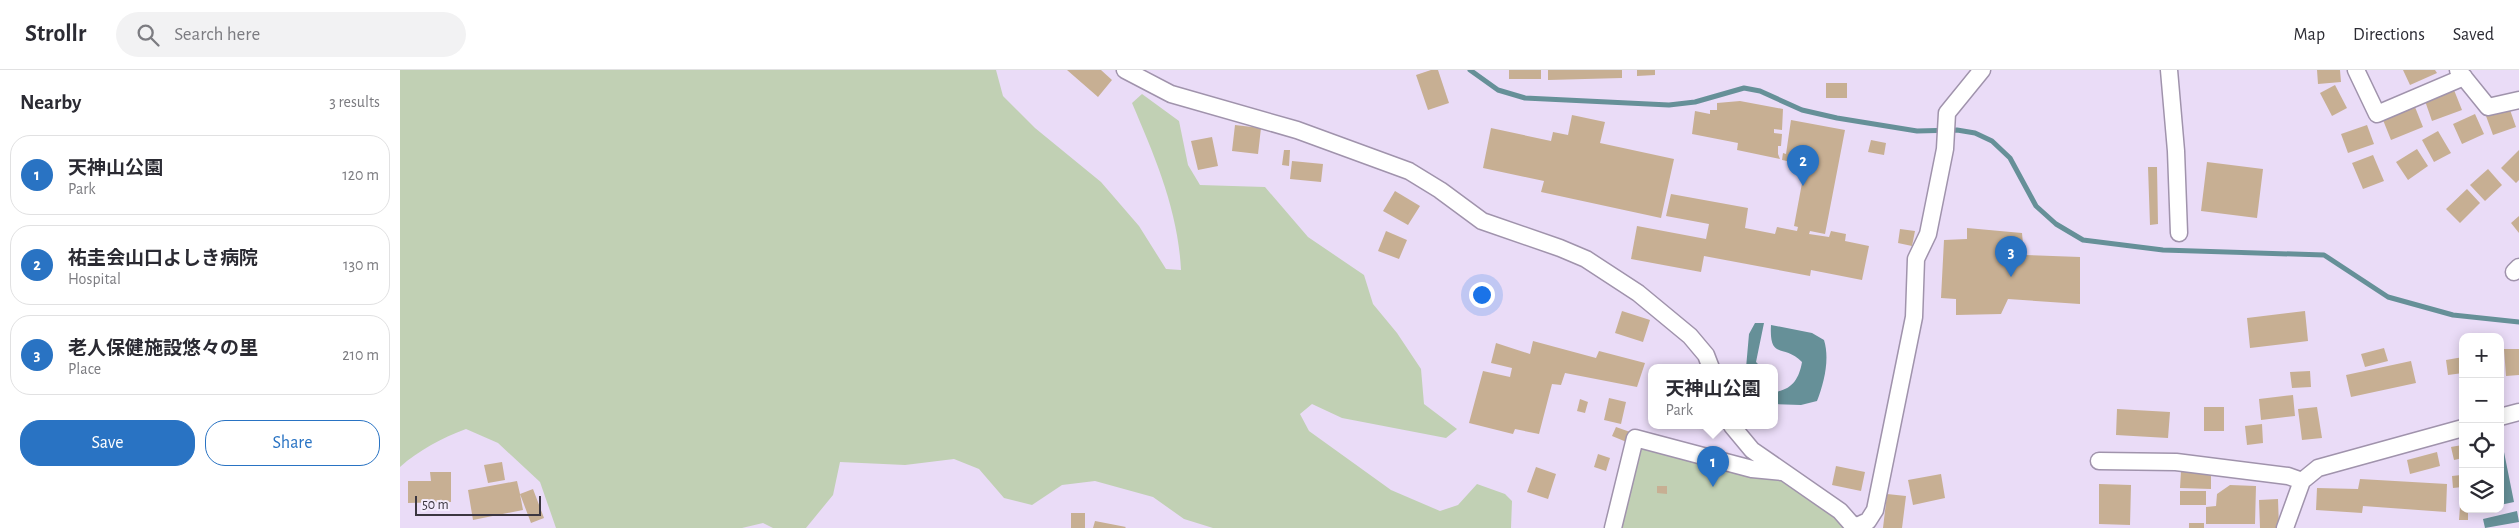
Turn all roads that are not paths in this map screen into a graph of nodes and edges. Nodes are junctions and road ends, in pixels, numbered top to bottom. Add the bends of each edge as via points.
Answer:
1 (1125, 70) edge
2 (1982, 70) edge
3 (2169, 70) edge
4 (2356, 70) edge
5 (2461, 74) edge
6 (2519, 100) edge
7 (2179, 233) dead end
8 (1709, 364) edge
9 (2519, 412) edge
10 (2504, 416) edge
11 (1734, 429) edge
12 (2459, 429) edge
13 (2099, 461) dead end
14 (1782, 472) junction
15 (2302, 481) junction
16 (1613, 528) edge
17 (1855, 528) edge
18 (2285, 528) edge

1 - 8 street via 1171,94 1297,130 1409,171 1482,221 1586,259 1638,293 1690,336
2 - 17 street via 1947,113 1947,130 1928,234 1916,259 1914,317 1875,510 1868,521
3 - 7 street
4 - 5 street via 2377,114
5 - 6 street via 2488,107
9 - 10 street
11 - 14 street via 1752,450
12 - 15 street via 2318,468
13 - 15 street via 2199,464 2288,476
14 - 16 street via 1752,469 1635,438
14 - 17 street via 1840,511
15 - 18 street

